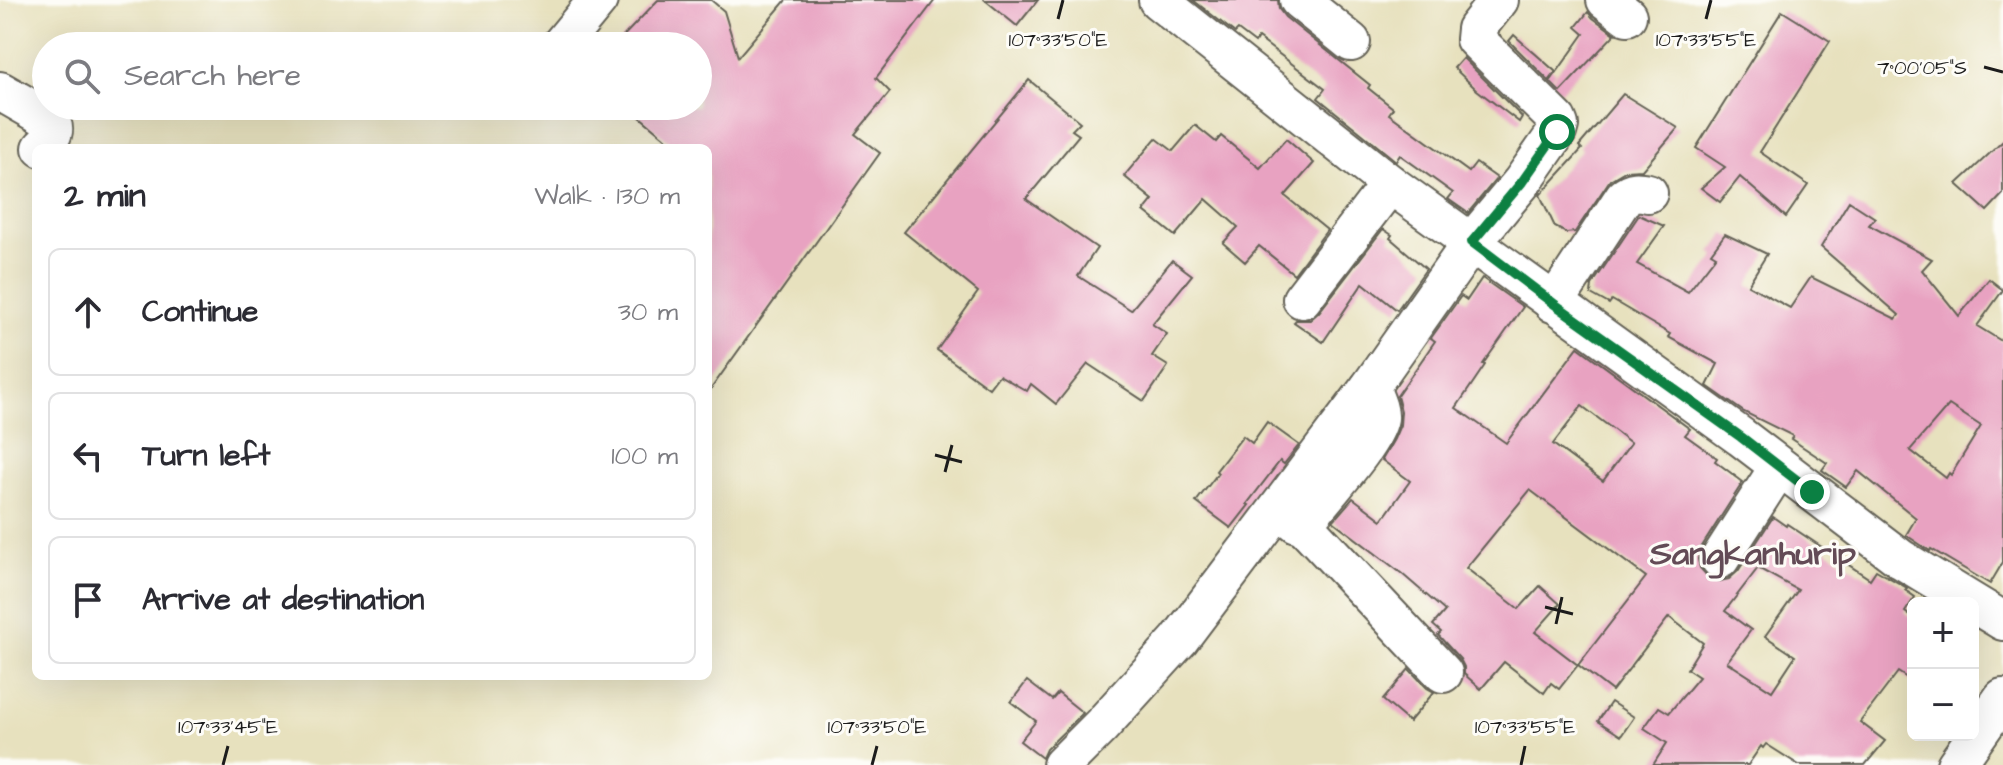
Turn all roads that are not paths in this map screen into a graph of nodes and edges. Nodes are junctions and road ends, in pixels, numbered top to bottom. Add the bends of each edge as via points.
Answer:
1 (598, 0) edge
2 (1299, 0) edge
3 (1499, 0) edge
4 (1173, 5) edge
5 (572, 32) edge
6 (1351, 42) dead end
7 (0, 91) edge
8 (32, 109) edge
9 (49, 120) edge
10 (46, 144) edge
11 (1390, 184) junction
12 (1648, 193) dead end
13 (1472, 242) junction
14 (1302, 299) dead end
15 (1553, 303) junction
16 (1779, 467) junction
17 (1291, 517) junction
18 (1720, 559) dead end
19 (2003, 621) edge
20 (1443, 673) dead end
21 (2003, 698) edge
22 (1062, 765) edge
23 (1956, 765) edge

1 - 5 street
2 - 6 street
3 - 13 street via 1476,29 1475,39 1559,125 1522,182
4 - 11 street
7 - 8 street
9 - 10 street via 54,131
11 - 13 street
11 - 14 street
12 - 15 street via 1624,197
13 - 15 street
13 - 17 street
15 - 16 street
16 - 18 street
16 - 19 street via 1901,559
17 - 20 street
17 - 22 street
21 - 23 street

